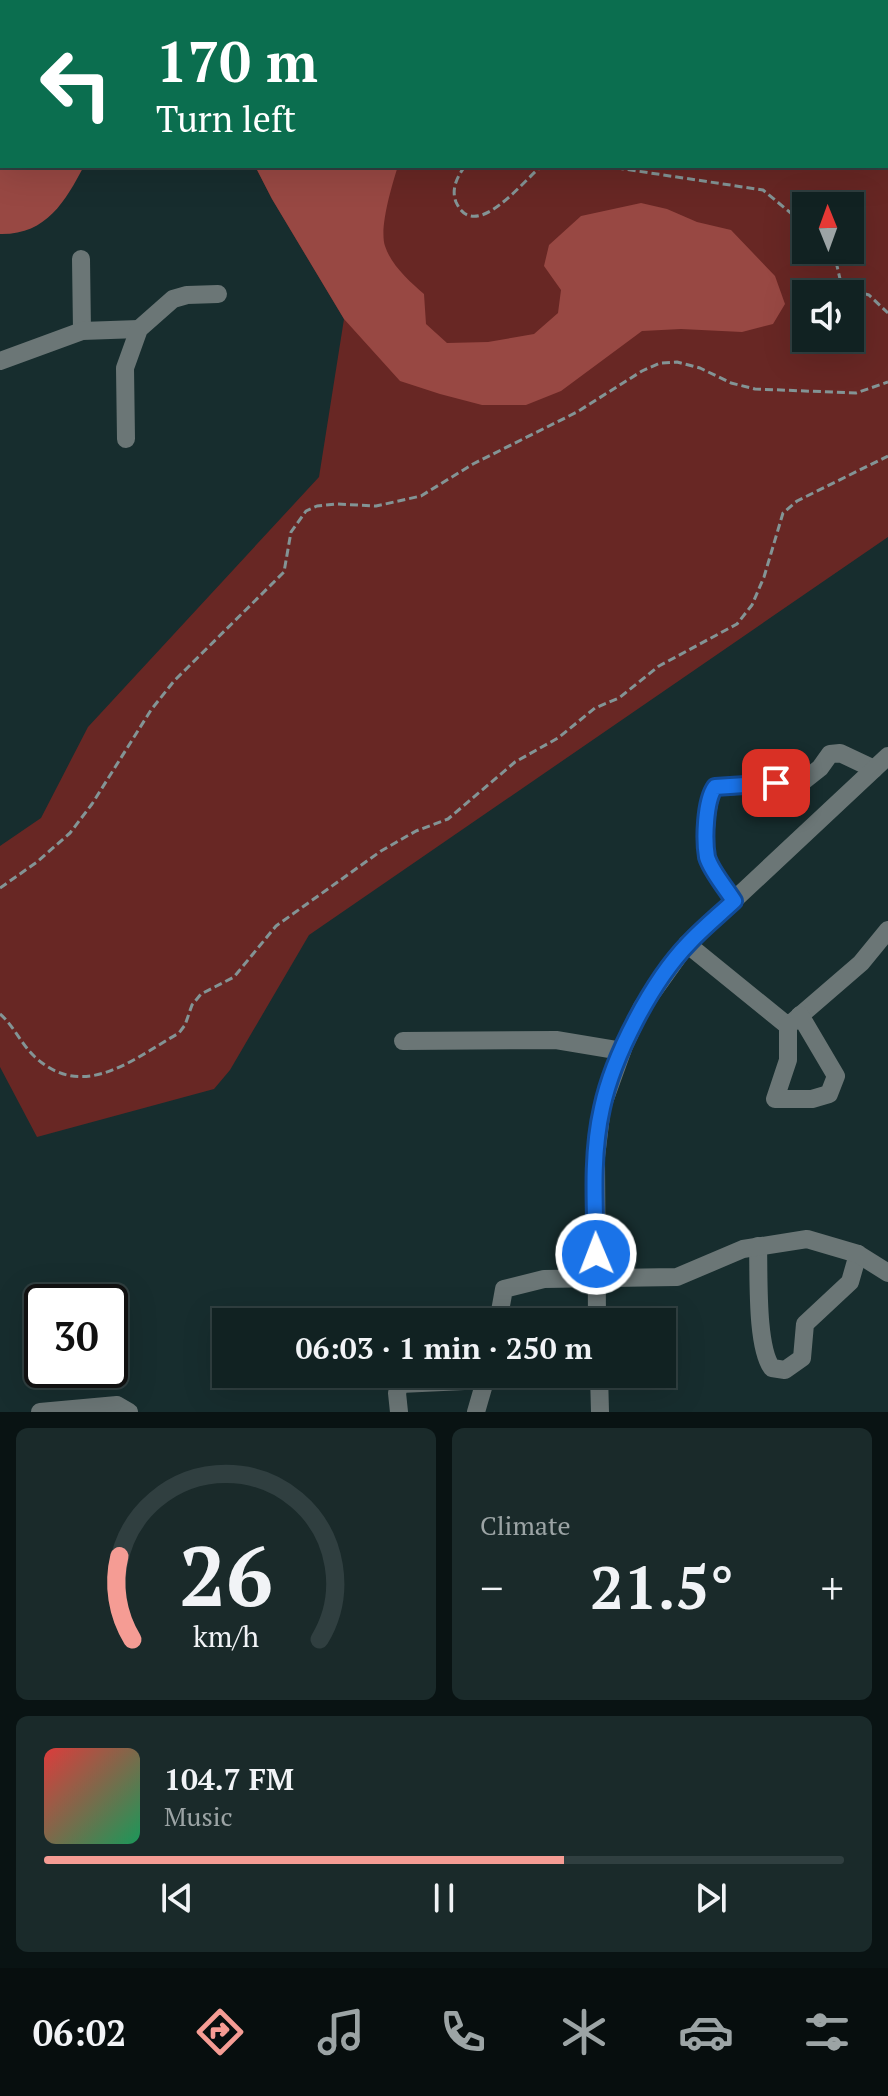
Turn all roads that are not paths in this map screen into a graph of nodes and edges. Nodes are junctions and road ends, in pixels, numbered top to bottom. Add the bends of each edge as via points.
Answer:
1 (81, 259) dead end
2 (218, 294) dead end
3 (139, 329) junction
4 (82, 331) junction
5 (0, 361) edge
6 (126, 439) dead end
7 (881, 763) edge
8 (734, 901) junction
9 (888, 930) edge
10 (687, 944) junction
11 (403, 1041) dead end
12 (622, 1051) junction
13 (758, 1246) junction
14 (858, 1254) junction
15 (888, 1273) edge
16 (596, 1279) junction
17 (501, 1308) edge
18 (597, 1308) edge
19 (399, 1388) edge
20 (484, 1388) edge
21 (599, 1388) edge
22 (40, 1412) edge
23 (129, 1412) edge
24 (399, 1412) edge
25 (476, 1412) edge
26 (600, 1412) edge

1 - 4 street
2 - 3 street via 173,299
3 - 4 street
3 - 6 street via 125,368
4 - 5 street
7 - 8 street
7 - 8 street via 830,754 801,783 715,787 707,812 707,858
8 - 10 street
9 - 10 street via 861,963 794,1021
10 - 12 street via 642,1007
11 - 12 street via 556,1040
12 - 16 street via 602,1107 596,1157
13 - 14 street via 807,1239
13 - 14 street via 765,1359 772,1368 785,1370 802,1358 805,1324 850,1282
13 - 16 street via 677,1277
14 - 15 street
16 - 17 street via 544,1279 504,1289
16 - 18 street
19 - 24 street
20 - 25 street
21 - 26 street
22 - 23 street via 117,1405

